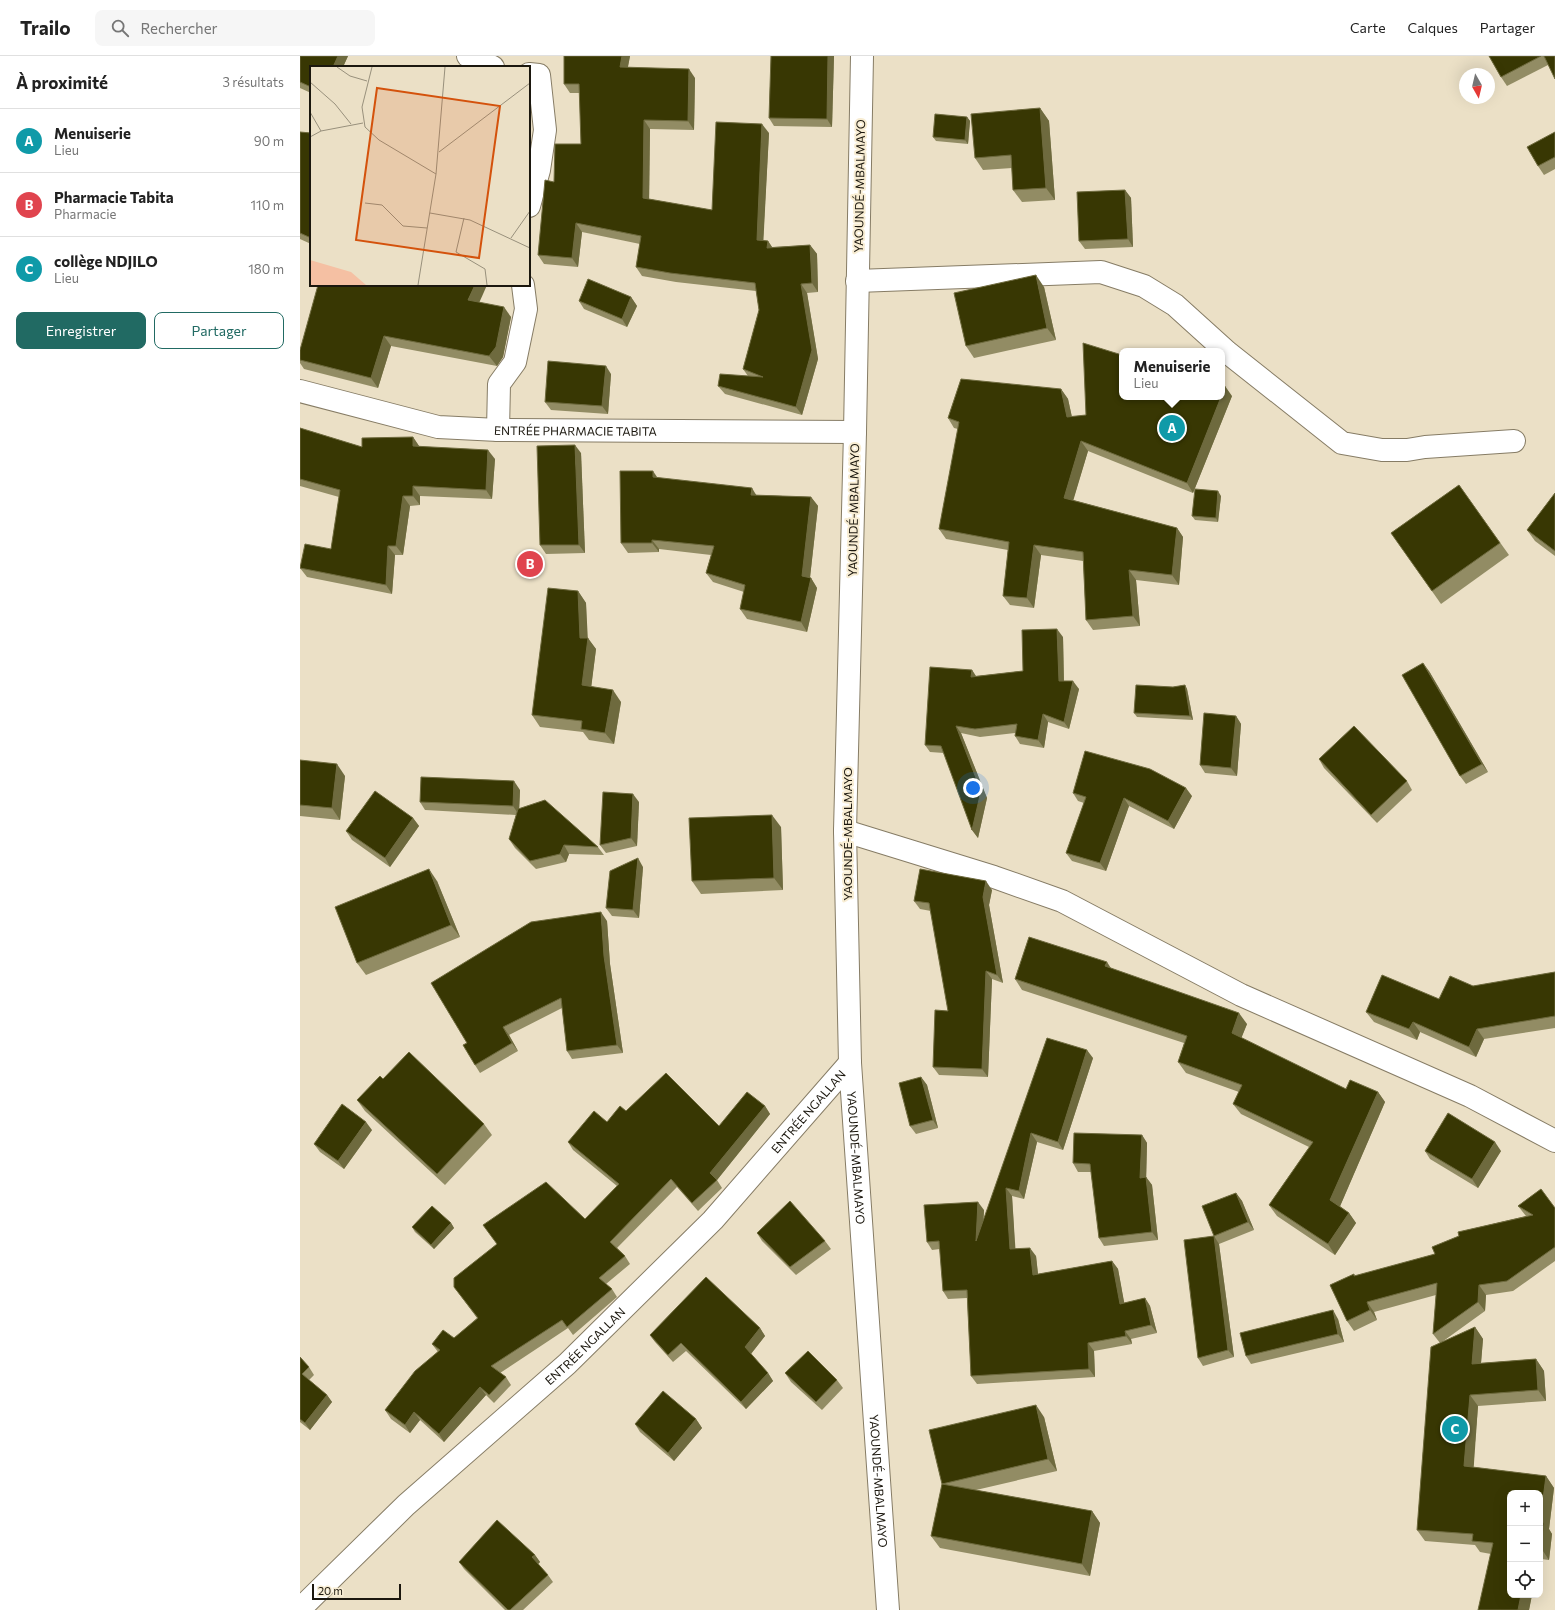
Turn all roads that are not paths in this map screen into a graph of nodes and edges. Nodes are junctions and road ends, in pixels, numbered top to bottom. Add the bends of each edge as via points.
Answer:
1 (468, 56) edge
2 (862, 56) edge
3 (491, 66) edge
4 (530, 74) edge
5 (530, 202) edge
6 (857, 281) junction
7 (522, 286) edge
8 (1223, 348) edge
9 (1225, 350) edge
10 (300, 391) edge
11 (498, 430) junction
12 (855, 432) junction
13 (1514, 441) dead end
14 (845, 831) junction
15 (850, 1063) junction
16 (1555, 1141) edge
17 (300, 1609) edge
18 (888, 1610) edge

1 - 3 main road
2 - 6 main road, YAOUNDÉ-MBALMAYO
4 - 5 main road via 539,75 545,130 539,170
6 - 8 main road via 1101,272 1144,286 1175,305
6 - 12 main road, YAOUNDÉ-MBALMAYO
7 - 11 main road via 526,309 515,362 499,384
9 - 13 main road via 1342,443 1382,450 1407,450
10 - 11 main road, ENTRÉE PHARMACIE TABITA via 438,427
11 - 12 main road, ENTRÉE PHARMACIE TABITA
12 - 14 main road, YAOUNDÉ-MBALMAYO
14 - 15 main road, YAOUNDÉ-MBALMAYO
14 - 16 main road via 1062,901 1242,995 1470,1096
15 - 17 main road, ENTRÉE NGALLAN via 708,1226 567,1364 406,1504
15 - 18 main road, YAOUNDÉ-MBALMAYO

